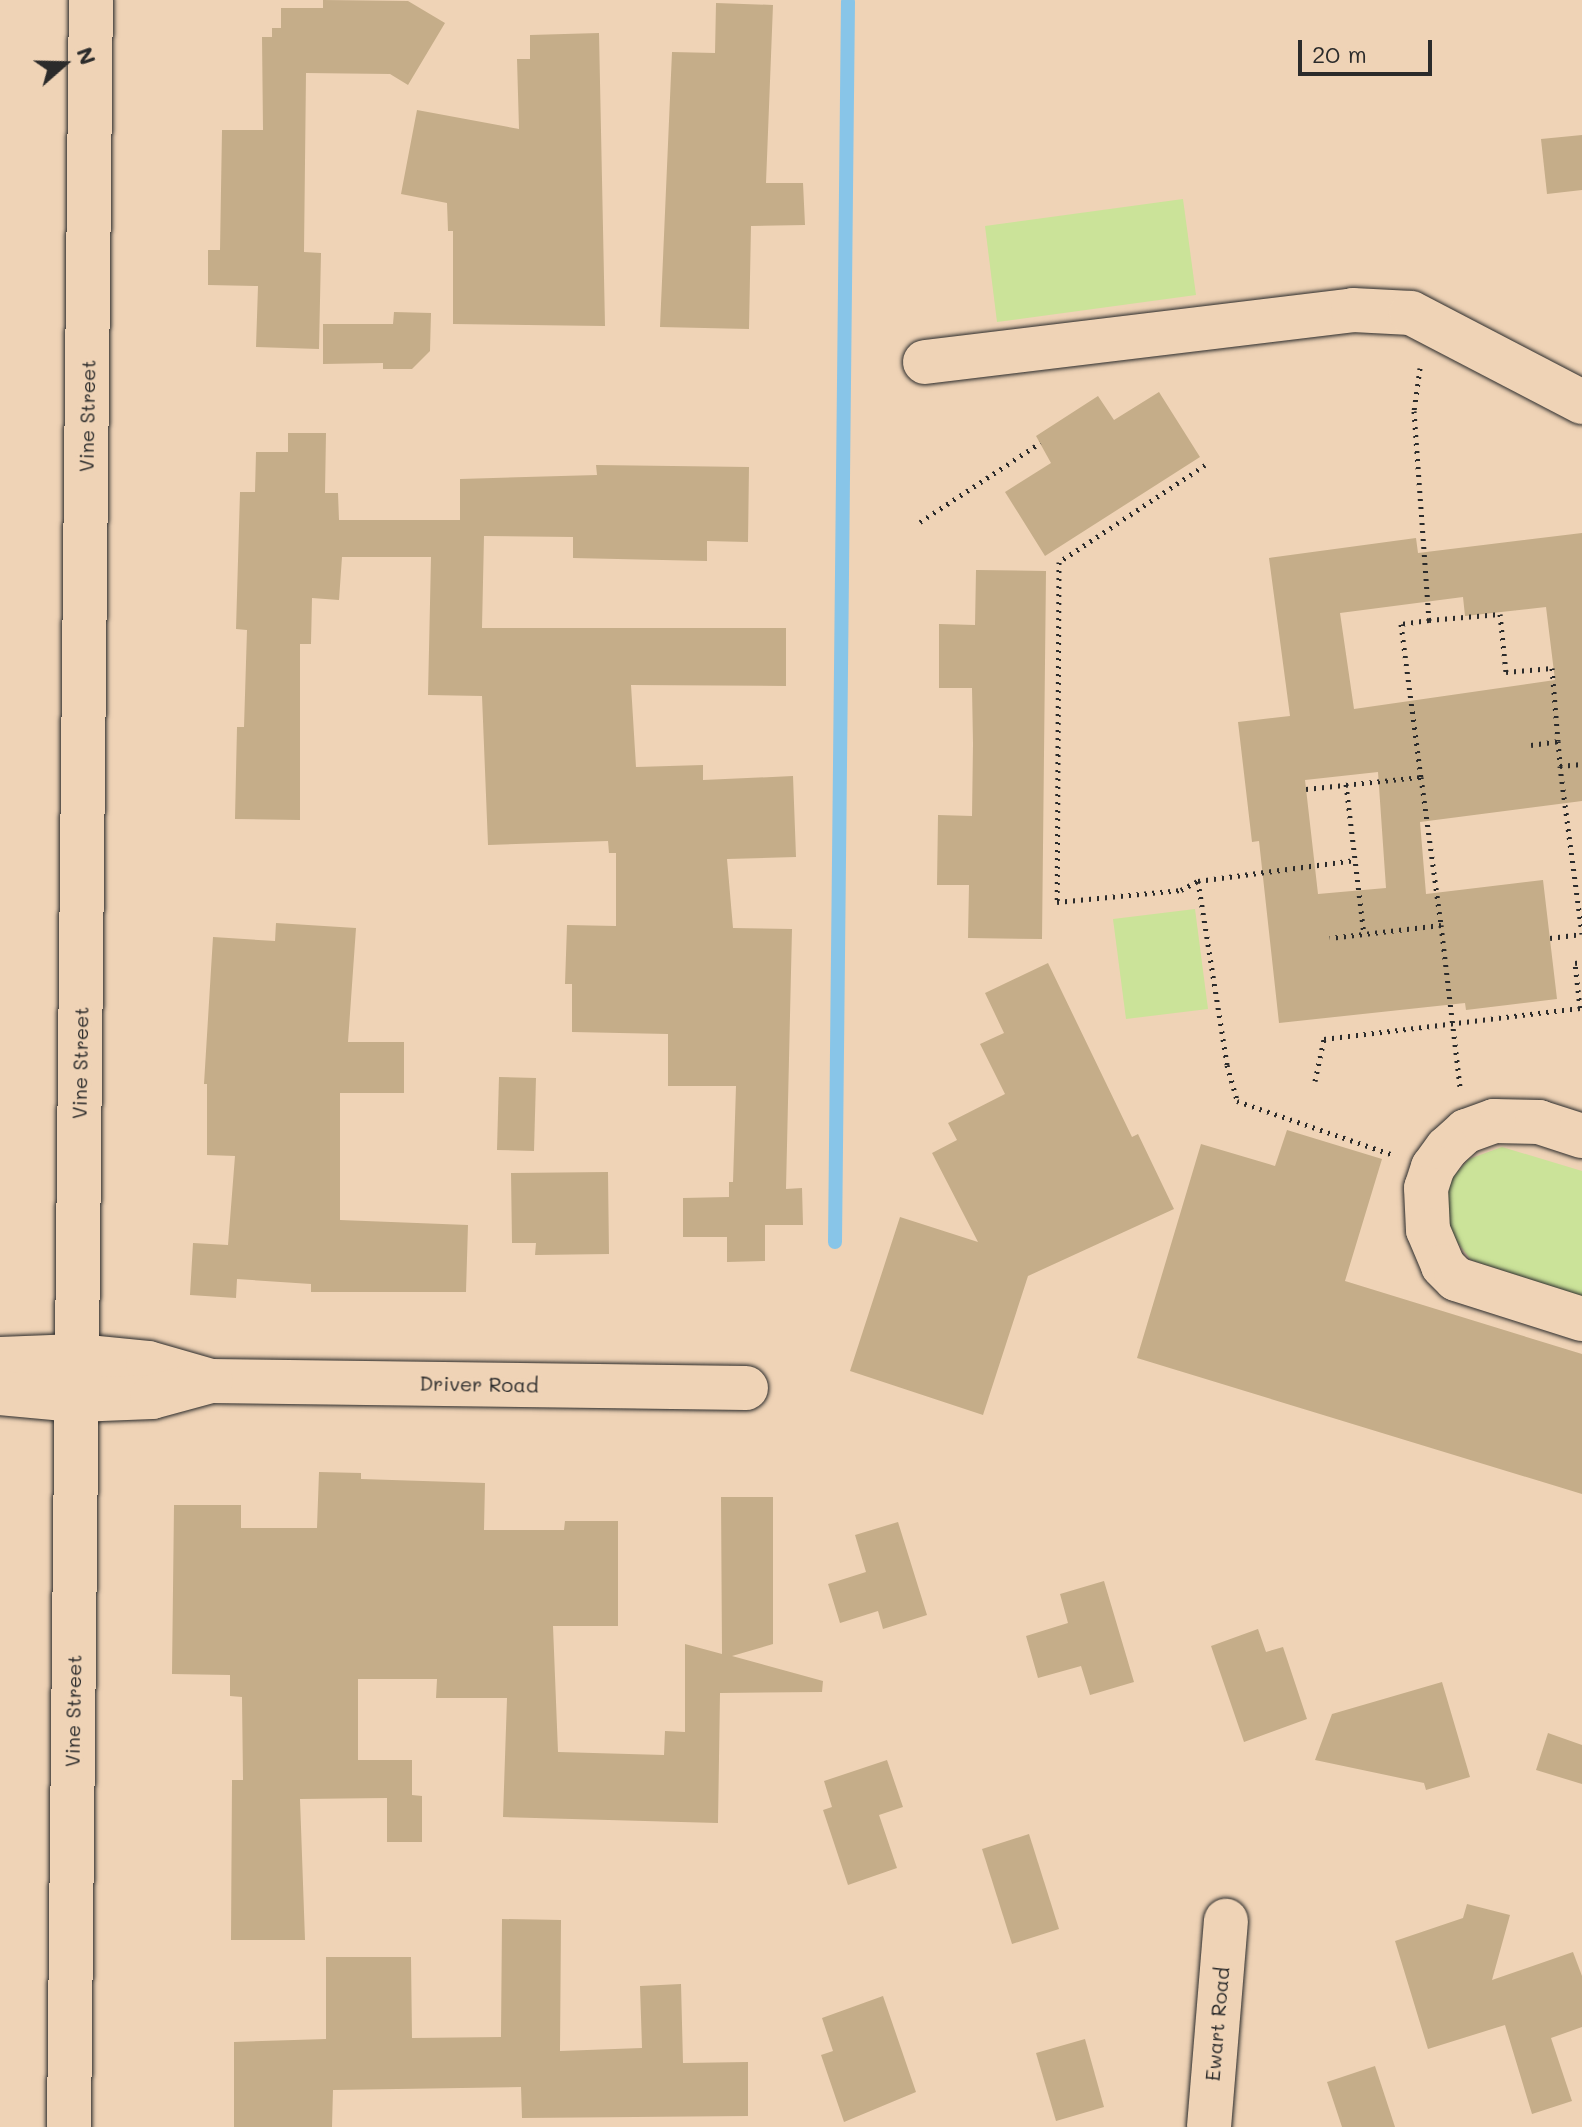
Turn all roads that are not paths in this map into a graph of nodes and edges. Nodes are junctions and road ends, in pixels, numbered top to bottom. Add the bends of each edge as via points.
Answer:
1 (91, 0) edge
2 (925, 362) dead end
3 (1582, 402) edge
4 (1582, 1136) edge
5 (1582, 1319) edge
6 (77, 1356) junction
7 (0, 1359) edge
8 (211, 1381) junction
9 (746, 1388) dead end
10 (0, 1393) edge
11 (76, 1400) junction
12 (1226, 1921) dead end
13 (69, 2127) edge
14 (1209, 2127) edge

1 - 6 street, Vine Street
2 - 3 street via 1353,310 1411,313
4 - 5 street via 1539,1122 1494,1121 1466,1131 1433,1167 1426,1188 1428,1230 1443,1266 1456,1279
6 - 7 street, Driver Road
6 - 8 street, Driver Road via 148,1363
6 - 11 street, Vine Street
8 - 9 street, Driver Road
8 - 11 street, Driver Road via 152,1397
10 - 11 street, Driver Road
11 - 13 street, Vine Street
12 - 14 street, Ewart Road

